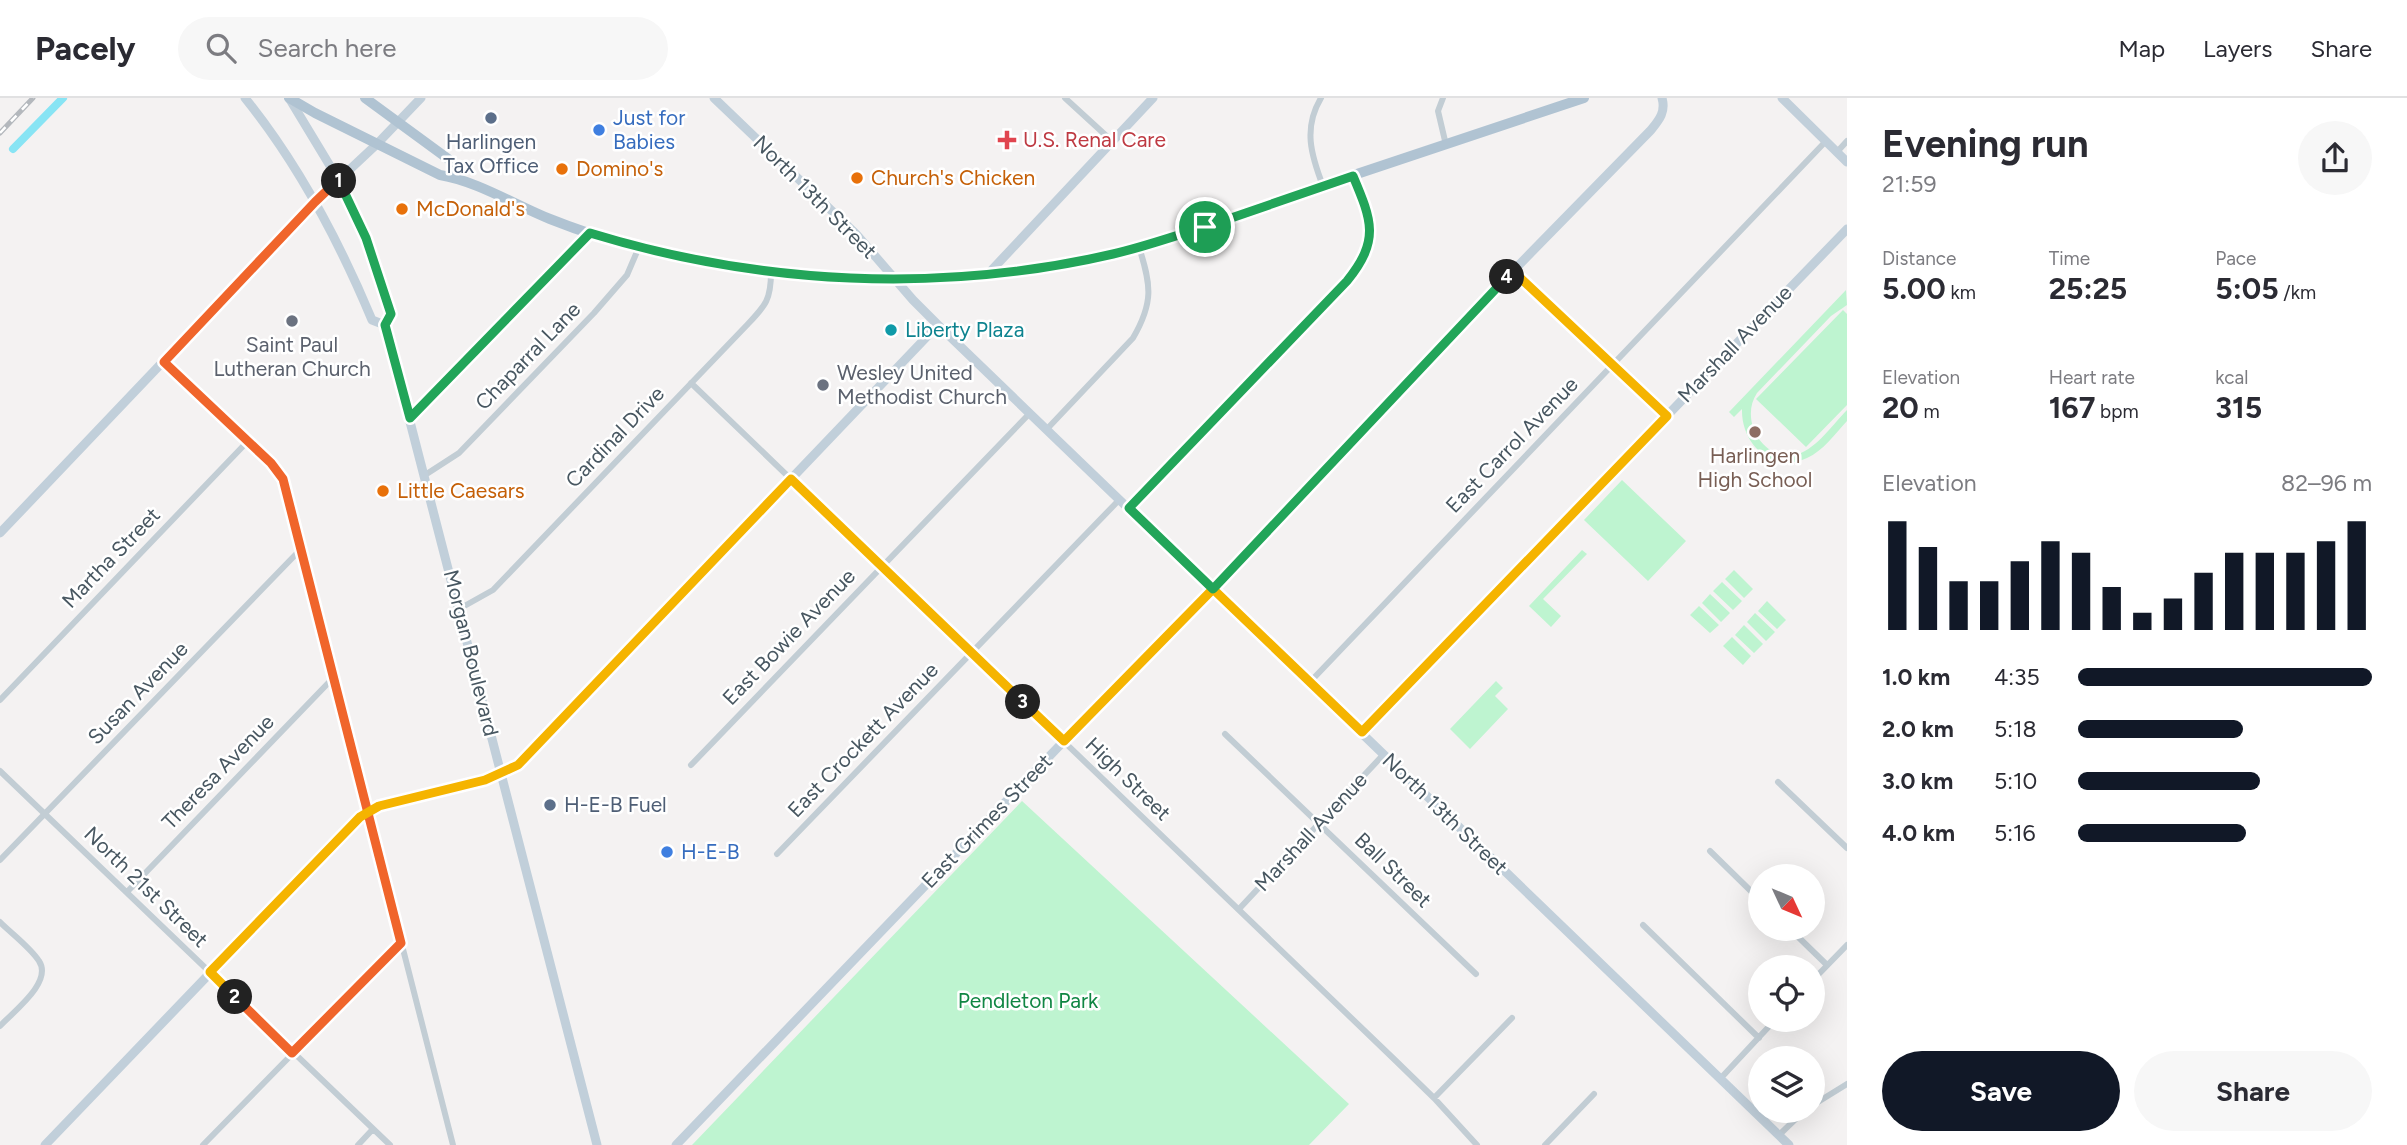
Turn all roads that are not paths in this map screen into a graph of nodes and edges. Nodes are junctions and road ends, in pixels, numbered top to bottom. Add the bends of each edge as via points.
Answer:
1 (245, 98) edge
2 (289, 98) edge
3 (365, 98) edge
4 (421, 98) edge
5 (714, 98) edge
6 (1065, 98) edge
7 (1153, 98) edge
8 (1321, 98) edge
9 (1443, 98) edge
10 (1584, 98) edge
11 (1662, 98) edge
12 (1782, 98) edge
13 (398, 122) junction
14 (1112, 141) junction
15 (1826, 141) junction
16 (1847, 141) edge
17 (377, 144) junction
18 (1446, 145) junction
19 (1837, 152) junction
20 (1847, 162) edge
21 (1353, 176) junction
22 (458, 178) junction
23 (339, 179) junction
24 (1323, 186) junction
25 (315, 202) junction
26 (1847, 229) edge
27 (590, 233) junction
28 (639, 247) junction
29 (1139, 247) junction
30 (1513, 271) junction
31 (771, 272) junction
32 (988, 274) junction
33 (896, 280) junction
34 (385, 325) junction
35 (939, 325) junction
36 (164, 362) junction
37 (1612, 366) junction
38 (691, 383) junction
39 (1030, 413) junction
40 (1667, 416) junction
41 (410, 418) junction
42 (1046, 429) junction
43 (248, 441) junction
44 (425, 475) junction
45 (791, 479) junction
46 (1120, 499) junction
47 (1129, 508) junction
48 (0, 533) edge
49 (300, 550) junction
50 (881, 566) junction
51 (1213, 589) junction
52 (459, 609) junction
53 (972, 652) junction
54 (334, 677) junction
55 (1310, 682) junction
56 (0, 700) edge
57 (1362, 732) junction
58 (1224, 733) dead end
59 (1064, 741) junction
60 (1383, 755) junction
61 (691, 765) dead end
62 (0, 771) edge
63 (501, 773) junction
64 (1778, 782) dead end
65 (368, 812) junction
66 (45, 815) junction
67 (1319, 823) junction
68 (1847, 848) edge
69 (1710, 851) dead end
70 (777, 854) dead end
71 (0, 860) edge
72 (1748, 888) edge
73 (127, 892) junction
74 (1239, 909) junction
75 (0, 922) edge
76 (1643, 925) dead end
77 (1803, 942) edge
78 (401, 943) junction
79 (1847, 945) edge
80 (1827, 965) joint
81 (210, 972) junction
82 (1476, 975) dead end
83 (1512, 1018) dead end
84 (0, 1026) edge
85 (1764, 1032) edge
86 (1759, 1038) junction
87 (292, 1053) junction
88 (1720, 1079) junction
89 (1847, 1084) edge
90 (1594, 1094) dead end
91 (1434, 1098) junction
92 (1825, 1098) edge
93 (1792, 1123) edge
94 (373, 1129) junction
95 (1779, 1135) junction
96 (45, 1145) edge
97 (204, 1145) edge
98 (358, 1145) edge
99 (390, 1145) edge
100 (453, 1145) edge
101 (597, 1145) edge
102 (676, 1145) edge
103 (1477, 1145) edge
104 (1545, 1145) edge
105 (1789, 1145) edge

1 - 25 street, Morgan Boulevard
2 - 17 main road
2 - 23 street, Morgan Boulevard
3 - 13 main road
4 - 13 street
5 - 33 street, North 13th Street via 856,234
6 - 14 street
7 - 14 street
8 - 24 street via 1314,109 1309,139
9 - 18 street via 1438,111
10 - 18 main road
11 - 30 street, East Grimes Street via 1661,118 1651,130
12 - 15 street
13 - 17 street
13 - 22 main road via 451,161
14 - 32 street
15 - 19 street
15 - 37 street, East Carrol Avenue
16 - 19 street
17 - 22 main road via 440,175
17 - 23 street
18 - 21 main road
19 - 20 street
21 - 24 main road
21 - 47 street via 1368,211 1370,237 1364,261
22 - 27 main road
23 - 25 street
23 - 34 street, Morgan Boulevard via 384,290 391,314
24 - 29 main road
25 - 34 street, Morgan Boulevard via 372,320
25 - 36 street
26 - 40 street, Marshall Avenue
27 - 28 main road
27 - 41 street
28 - 31 main road
28 - 44 street, Chaparral Lane via 627,275 594,313 459,453
29 - 32 main road
29 - 42 street via 1150,289 1143,321 1133,338
30 - 37 street
30 - 51 street, East Grimes Street
31 - 33 main road
31 - 38 street, Cardinal Drive via 766,303
32 - 33 main road
33 - 35 street, North 13th Street
34 - 41 street, Morgan Boulevard
35 - 39 street, North 13th Street
35 - 45 street
36 - 43 street
36 - 48 street
37 - 40 street
37 - 55 street, East Carrol Avenue
38 - 45 street, High Street
38 - 52 street, Cardinal Drive via 493,590
39 - 42 street, North 13th Street
39 - 50 street, East Bowie Avenue
40 - 57 street, Marshall Avenue
41 - 44 street, Morgan Boulevard
42 - 46 street, North 13th Street
43 - 49 street via 283,479
43 - 56 street, Martha Street
44 - 52 street, Morgan Boulevard
45 - 50 street, High Street
45 - 63 street via 518,765
46 - 47 street, North 13th Street
46 - 53 street, East Crockett Avenue
47 - 51 street, North 13th Street
49 - 54 street
49 - 66 street, Susan Avenue
50 - 53 street, High Street
50 - 61 street, East Bowie Avenue
51 - 55 street, North 13th Street
51 - 59 street, East Grimes Street
52 - 63 street, Morgan Boulevard
53 - 59 street, High Street
53 - 70 street, East Crockett Avenue
54 - 65 street
54 - 73 street, Theresa Avenue
55 - 57 street, North 13th Street
57 - 60 street, North 13th Street
58 - 67 street, Ball Street
59 - 74 street, High Street
59 - 102 street, East Grimes Street
60 - 67 street, Marshall Avenue
60 - 88 street, North 13th Street
62 - 66 street, North 21st Street
63 - 65 street
63 - 101 street, Morgan Boulevard
64 - 68 street
65 - 78 street
65 - 81 street
66 - 71 street, Susan Avenue
66 - 73 street, North 21st Street
67 - 74 street, Marshall Avenue
67 - 82 street, Ball Street
69 - 72 street
73 - 81 street, North 21st Street
74 - 91 street, High Street
75 - 84 street via 43,970 41,984
76 - 86 street
77 - 80 street
78 - 87 street
78 - 100 street
79 - 80 street
81 - 87 street, North 21st Street
81 - 96 street
83 - 91 street
85 - 86 street
86 - 88 street
87 - 94 street, North 21st Street
87 - 97 street
88 - 95 street, North 13th Street
89 - 92 street
90 - 104 street
91 - 103 street, High Street
93 - 95 street
94 - 98 street
94 - 99 street, North 21st Street
95 - 105 street, North 13th Street

